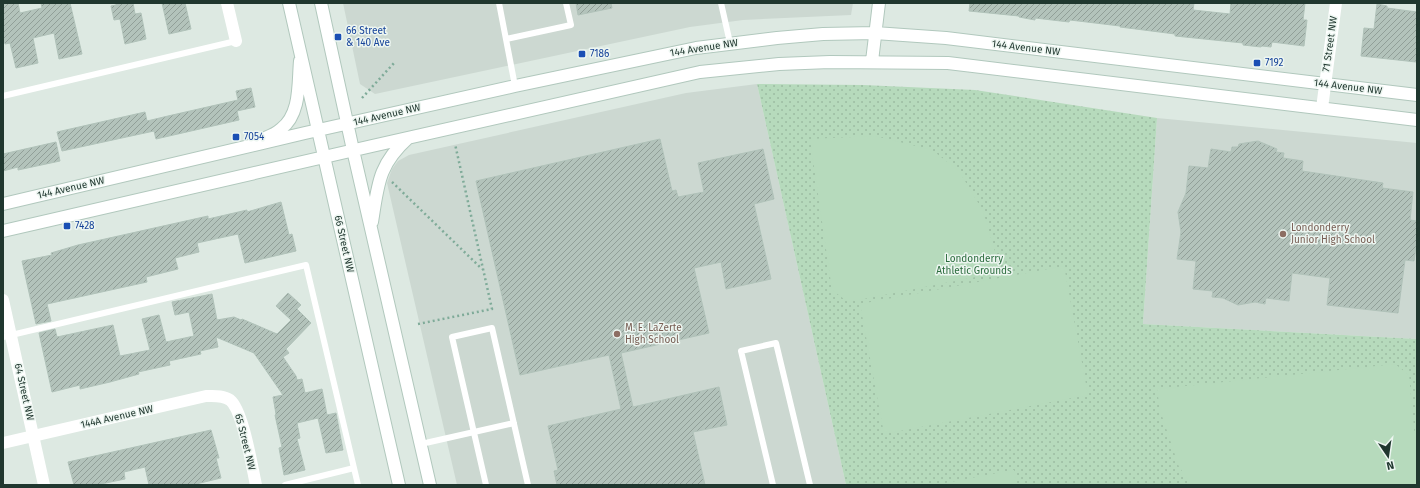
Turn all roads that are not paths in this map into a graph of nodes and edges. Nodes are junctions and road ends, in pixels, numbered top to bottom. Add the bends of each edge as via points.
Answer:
1 (227, 3) edge
2 (289, 3) edge
3 (321, 3) edge
4 (499, 3) edge
5 (566, 3) edge
6 (721, 3) edge
7 (879, 3) edge
8 (1336, 3) edge
9 (875, 33) junction
10 (506, 39) junction
11 (236, 41) joint
12 (730, 43) junction
13 (301, 50) junction
14 (872, 61) junction
15 (1325, 84) junction
16 (515, 86) junction
17 (1417, 95) edge
18 (3, 96) edge
19 (1322, 108) junction
20 (1417, 120) edge
21 (348, 124) junction
22 (319, 130) junction
23 (408, 138) junction
24 (250, 146) junction
25 (353, 150) junction
26 (324, 157) junction
27 (3, 204) edge
28 (371, 227) junction
29 (3, 230) edge
30 (3, 300) edge
31 (7, 336) edge
32 (230, 400) joint
33 (514, 423) junction
34 (474, 432) junction
35 (34, 436) junction
36 (3, 443) edge
37 (421, 444) junction
38 (354, 468) junction
39 (44, 485) edge
40 (256, 485) edge
41 (285, 485) edge
42 (358, 485) edge
43 (399, 485) edge
44 (430, 485) edge
45 (486, 485) edge
46 (528, 485) edge
47 (773, 485) edge
48 (810, 485) edge

1 - 11 street
2 - 13 street, 66 Street NW
3 - 21 street
4 - 10 lane
5 - 10 lane via 571,25
6 - 12 lane
7 - 9 street
8 - 15 street, 71 Street NW
9 - 12 street, 144 Avenue NW
9 - 14 street
9 - 15 street, 144 Avenue NW via 946,38
10 - 16 lane
11 - 18 lane
12 - 16 street, 144 Avenue NW
13 - 22 street, 66 Street NW
13 - 24 street via 296,104 292,116 281,129
14 - 19 street via 948,63
14 - 23 street via 779,64 700,72
15 - 17 street, 144 Avenue NW
15 - 19 street, 71 Street NW
16 - 21 street, 144 Avenue NW
19 - 20 street
21 - 22 street, 144 Avenue NW
21 - 25 street
22 - 24 street, 144 Avenue NW
22 - 26 street, 66 Street NW
23 - 25 street
23 - 28 street via 384,167 378,184
24 - 27 street, 144 Avenue NW
25 - 26 street
25 - 28 street
26 - 29 street
26 - 43 street, 66 Street NW
28 - 37 street
30 - 31 street, 64 Street NW
31 - 35 street, 64 Street NW
31 - 38 lane via 306,265
32 - 35 street, 144A Avenue NW via 206,396
32 - 40 street, 65 Street NW via 242,422
33 - 34 lane
33 - 34 lane via 492,328 452,337
33 - 46 lane
34 - 37 lane
34 - 45 lane
35 - 36 street, 144A Avenue NW
35 - 39 street, 64 Street NW
37 - 44 street
38 - 41 lane
38 - 42 lane
47 - 48 lane via 741,351 776,343

